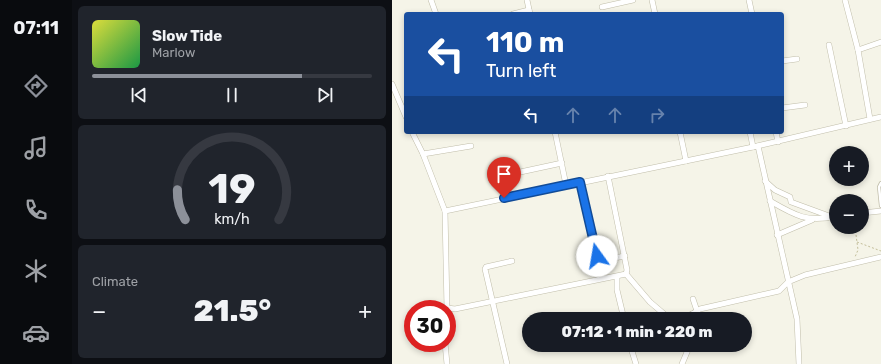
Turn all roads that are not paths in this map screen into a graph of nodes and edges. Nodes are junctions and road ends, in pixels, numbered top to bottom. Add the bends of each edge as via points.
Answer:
1 (431, 0) edge
2 (527, 0) edge
3 (633, 0) edge
4 (652, 0) edge
5 (749, 0) edge
6 (845, 0) edge
7 (602, 7) dead end
8 (435, 12) edge
9 (529, 12) edge
10 (655, 12) edge
11 (752, 12) edge
12 (881, 42) edge
13 (829, 45) dead end
14 (858, 50) junction
15 (797, 59) dead end
16 (784, 61) edge
17 (392, 84) edge
18 (403, 104) edge
19 (805, 105) dead end
20 (784, 108) edge
21 (881, 117) edge
22 (870, 120) junction
23 (846, 126) junction
24 (413, 134) edge
25 (555, 134) edge
26 (680, 134) edge
27 (751, 134) edge
28 (776, 134) edge
29 (778, 142) junction
30 (471, 146) dead end
31 (755, 147) junction
32 (423, 154) junction
33 (686, 161) junction
34 (562, 163) junction
35 (511, 174) dead end
36 (608, 176) junction
37 (766, 181) junction
38 (580, 182) junction
39 (881, 182) edge
40 (566, 185) junction
41 (770, 201) junction
42 (881, 206) edge
43 (445, 211) junction
44 (881, 211) edge
45 (869, 212) edge
46 (829, 215) edge
47 (829, 217) edge
48 (813, 219) junction
49 (777, 235) junction
50 (625, 256) junction
51 (881, 257) edge
52 (512, 261) dead end
53 (626, 274) junction
54 (617, 277) junction
55 (788, 282) junction
56 (693, 299) dead end
57 (447, 300) edge
58 (492, 300) junction
59 (456, 308) edge
60 (622, 312) edge
61 (662, 312) edge
62 (693, 312) edge
63 (704, 312) edge
64 (446, 352) edge
65 (632, 352) edge
66 (687, 352) edge
67 (447, 364) edge
68 (507, 364) edge
69 (636, 364) edge
70 (682, 364) edge
71 (799, 364) edge

1 - 8 street
2 - 9 street
3 - 7 street
4 - 10 street
5 - 11 street
6 - 14 street
12 - 14 street
13 - 23 street
14 - 22 street
15 - 16 street
17 - 18 street
19 - 20 street
21 - 22 street
22 - 23 street
23 - 29 street
24 - 32 street
25 - 34 street
26 - 33 street
27 - 31 street
28 - 29 street
29 - 31 street
30 - 32 street
31 - 33 street
31 - 37 street
32 - 43 street
33 - 36 street
34 - 35 street
34 - 40 street
36 - 38 street
36 - 50 street
37 - 41 street
37 - 46 street via 775,190 790,197 791,202
38 - 40 street
38 - 50 street via 597,256 603,260
39 - 42 lane
40 - 43 street
41 - 48 street via 789,213
41 - 49 street
43 - 57 street
44 - 45 street
47 - 48 street
48 - 49 street
49 - 55 street
50 - 53 street
51 - 55 street via 805,275
52 - 58 street via 486,267
53 - 54 street
53 - 61 street
54 - 58 street
54 - 60 street
55 - 63 street via 779,291
55 - 71 street via 797,319
56 - 62 street
58 - 59 street
58 - 68 street
64 - 67 street
65 - 69 street
66 - 70 street

